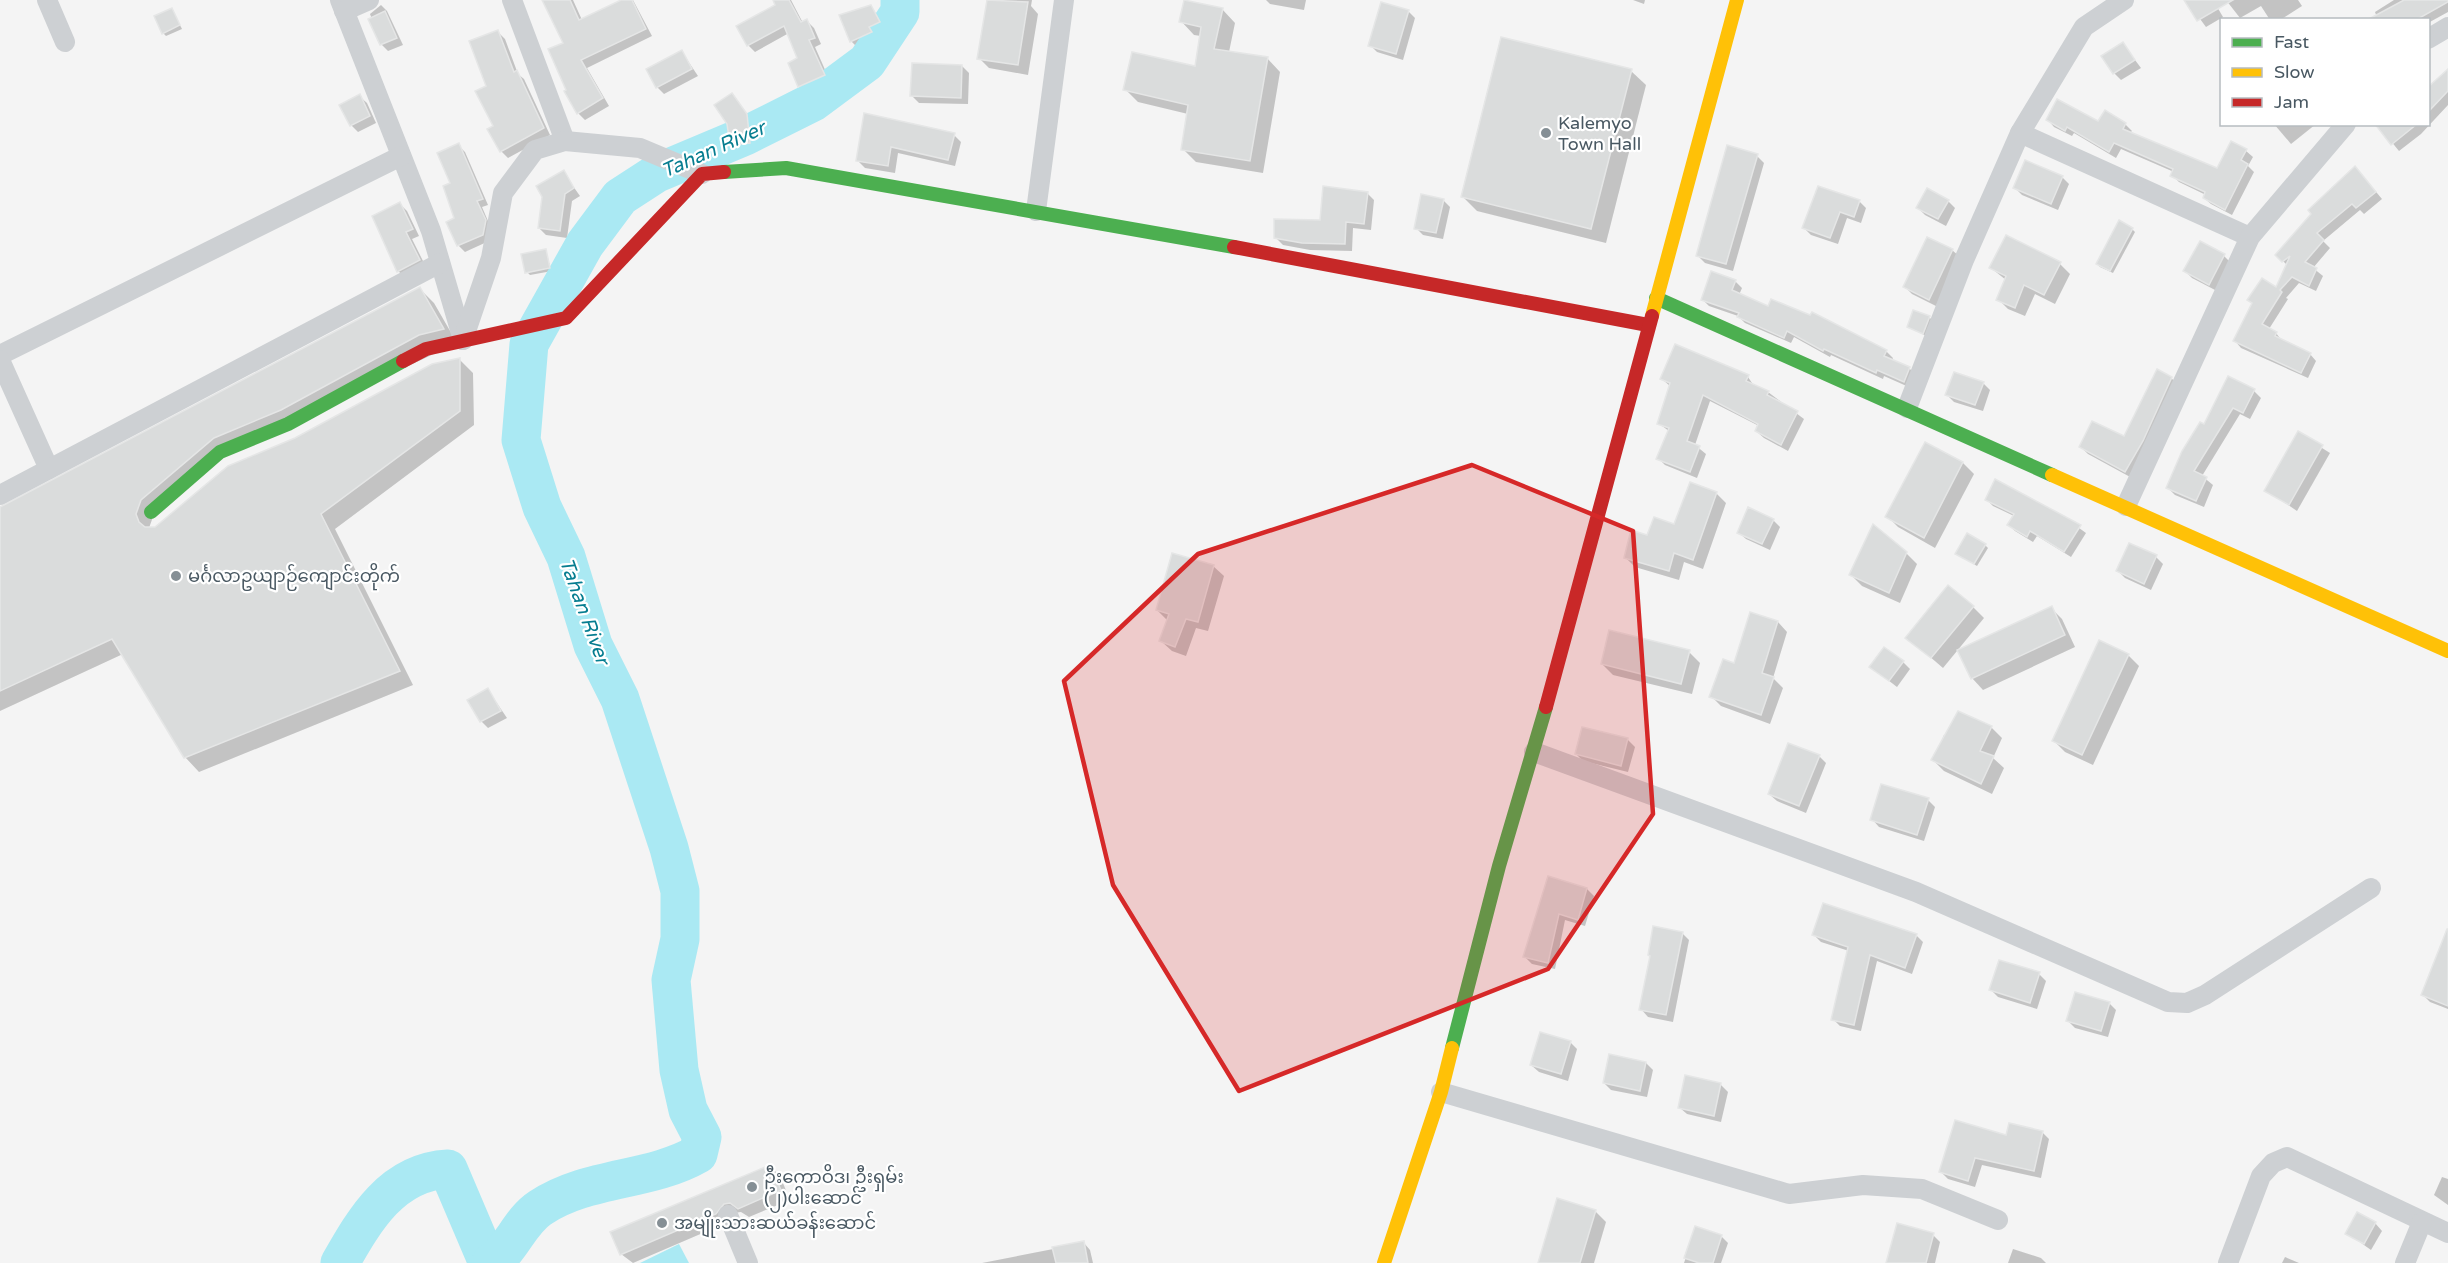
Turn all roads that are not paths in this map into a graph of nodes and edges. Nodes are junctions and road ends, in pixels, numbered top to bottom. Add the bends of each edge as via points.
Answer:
1 (47, 0) edge
2 (369, 0) edge
3 (512, 0) edge
4 (1064, 0) edge
5 (1737, 0) edge
6 (2124, 0) edge
7 (342, 6) edge
8 (2448, 27) edge
9 (2430, 38) edge
10 (65, 42) dead end
11 (2344, 126) edge
12 (2020, 133) junction
13 (565, 141) junction
14 (401, 156) junction
15 (702, 174) junction
16 (1036, 210) junction
17 (2250, 237) junction
18 (440, 263) junction
19 (1656, 298) junction
20 (1648, 325) junction
21 (463, 340) junction
22 (0, 355) edge
23 (0, 360) edge
24 (1907, 408) junction
25 (49, 469) junction
26 (0, 495) edge
27 (2126, 506) junction
28 (151, 512) dead end
29 (2448, 651) edge
30 (1534, 752) junction
31 (2371, 888) dead end
32 (1441, 1092) junction
33 (728, 1215) dead end
34 (1998, 1220) dead end
35 (2422, 1222) junction
36 (2448, 1233) edge
37 (748, 1263) edge
38 (1384, 1263) edge
39 (2228, 1263) edge
40 (2405, 1263) edge

1 - 10 street
2 - 7 street
3 - 13 street
4 - 16 street
5 - 19 main road
6 - 12 street via 2084,27
7 - 14 street
8 - 9 street
11 - 17 street
12 - 17 street
12 - 24 street via 1964,260
13 - 15 street via 640,148
13 - 21 street via 535,150 504,193 490,258
14 - 18 street
14 - 22 street
15 - 16 main road via 786,168
15 - 21 main road via 566,318
16 - 20 main road
17 - 27 street
18 - 21 street
18 - 25 street
19 - 20 main road
19 - 24 main road
20 - 30 main road
21 - 28 main road via 426,349 288,424 220,452
23 - 25 street
24 - 27 main road
25 - 26 street
27 - 29 main road
30 - 31 street via 1916,892 2168,1002 2187,1003 2205,995
30 - 32 main road via 1499,866
32 - 34 street via 1789,1194 1863,1185 1922,1189
32 - 38 main road
33 - 37 street
35 - 36 street
35 - 39 street via 2287,1157 2273,1163 2261,1176
35 - 40 street

